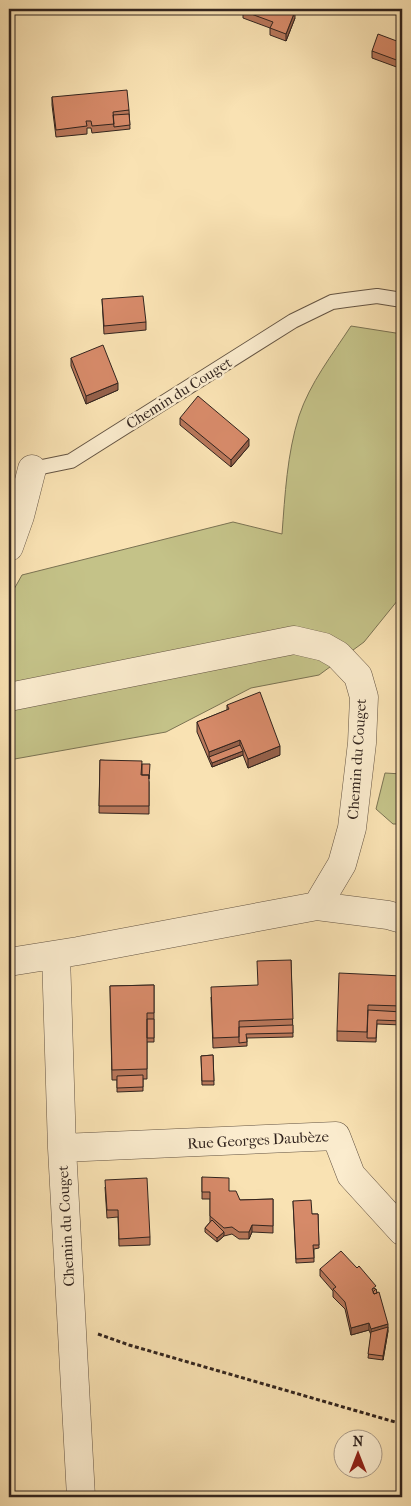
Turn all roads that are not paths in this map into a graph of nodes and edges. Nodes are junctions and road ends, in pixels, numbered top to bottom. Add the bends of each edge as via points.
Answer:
1 (402, 300) edge
2 (32, 469) joint
3 (9, 547) edge
4 (9, 697) edge
5 (317, 906) junction
6 (402, 919) edge
7 (56, 955) junction
8 (9, 962) edge
9 (62, 1148) junction
10 (402, 1231) edge
11 (80, 1497) edge

1 - 2 lane, Chemin du Couget via 377,296 332,302 301,317 71,461
2 - 3 street, Chemin du Couget
4 - 5 street, Chemin du Couget via 294,640 324,647 338,655 358,676 364,697 362,743 352,828 342,864
5 - 6 street
5 - 7 street
7 - 8 street
7 - 9 street, Chemin du Couget
9 - 10 street, Rue Georges Daubèze via 336,1136 351,1175
9 - 11 street, Chemin du Couget

